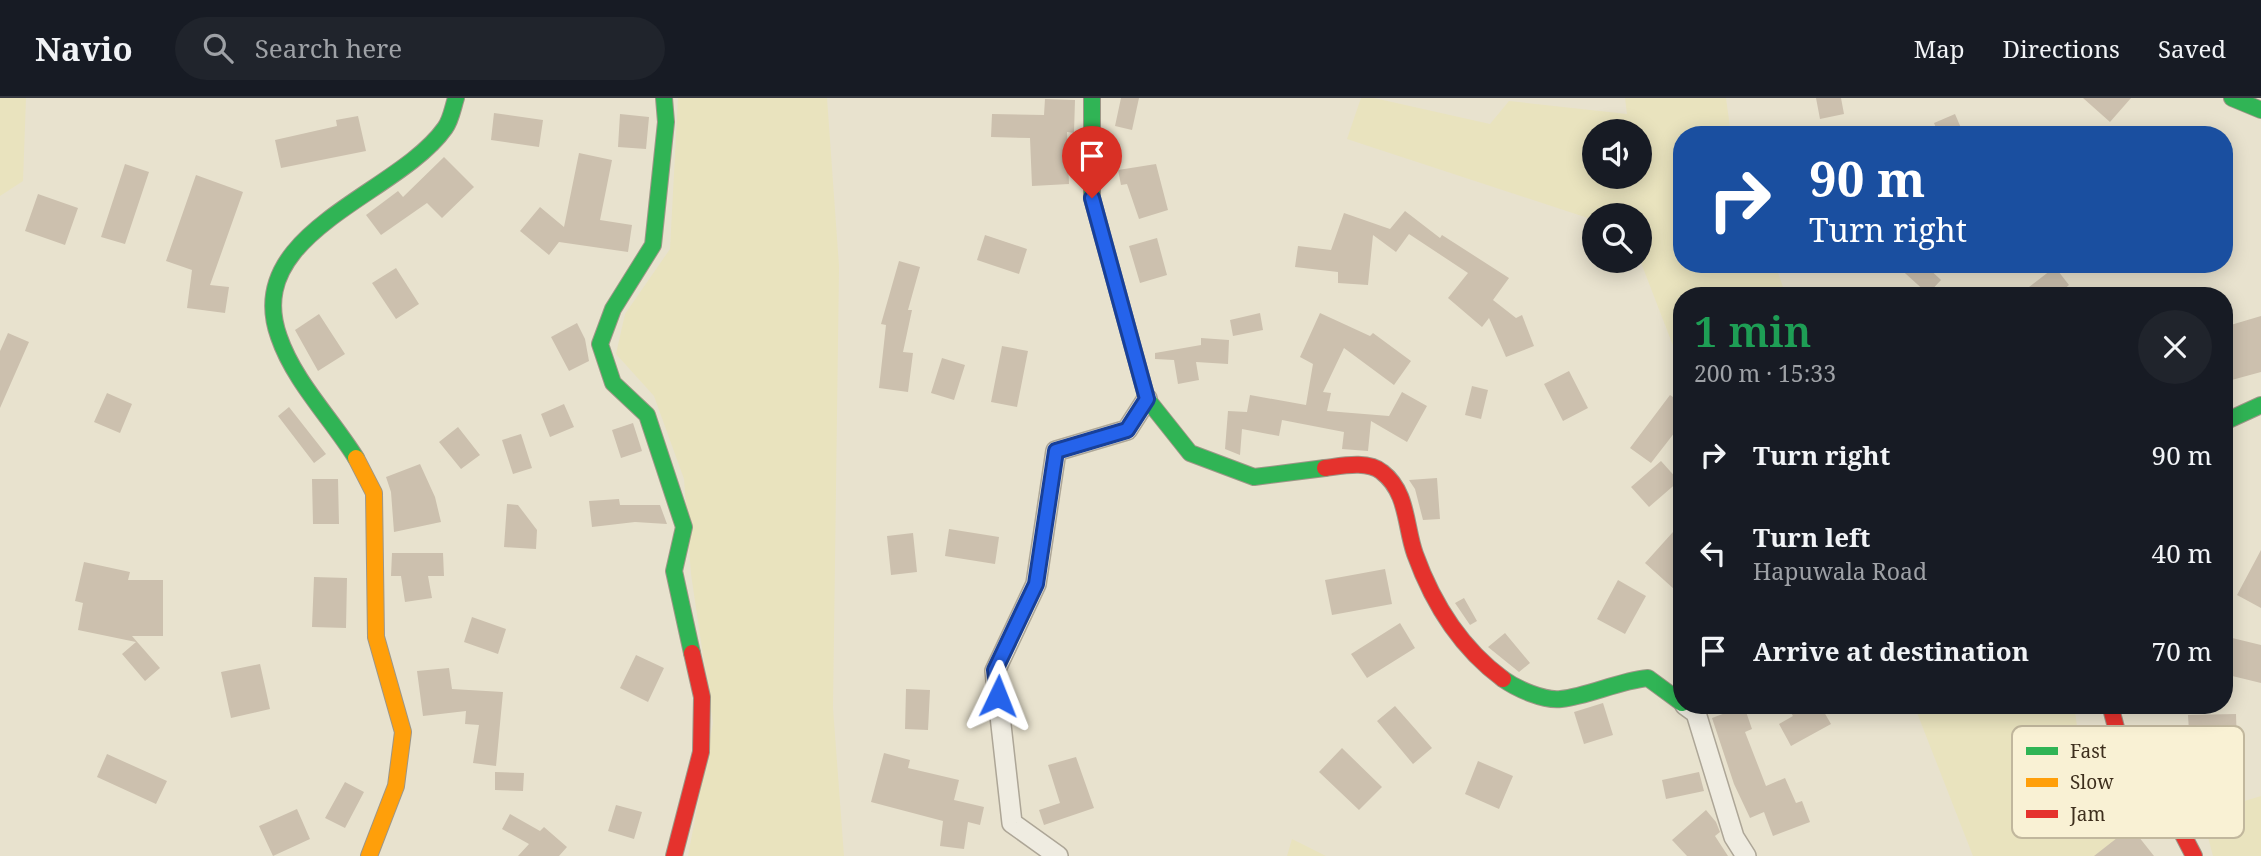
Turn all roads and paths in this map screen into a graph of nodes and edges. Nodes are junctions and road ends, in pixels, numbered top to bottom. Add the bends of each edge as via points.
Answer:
1 (456, 98) edge
2 (664, 98) edge
3 (1093, 98) edge
4 (2232, 98) edge
5 (2261, 110) edge
6 (1147, 399) junction
7 (2261, 405) edge
8 (2233, 418) edge
9 (1673, 697) edge
10 (1696, 714) edge
11 (2185, 838) edge
12 (369, 856) edge
13 (674, 856) edge
14 (1058, 856) edge
15 (1746, 856) edge
16 (2194, 856) edge

1 - 12 street via 446,127 429,144 300,242 282,262 272,294 274,327 293,365 366,473 374,493 375,635 399,712 402,746 395,796
2 - 13 street via 666,122 653,245 613,309 600,344 613,383 647,415 684,527 674,571 702,697 701,752
3 - 6 street via 1092,198
4 - 5 street
6 - 9 street via 1190,453 1254,477 1353,464 1381,470 1400,493 1415,554 1443,614 1476,659 1515,688 1559,700 1648,678
6 - 14 street via 1127,430 1056,451 1036,584 995,670 1013,823
7 - 8 street
10 - 15 street via 1734,837
11 - 16 street

